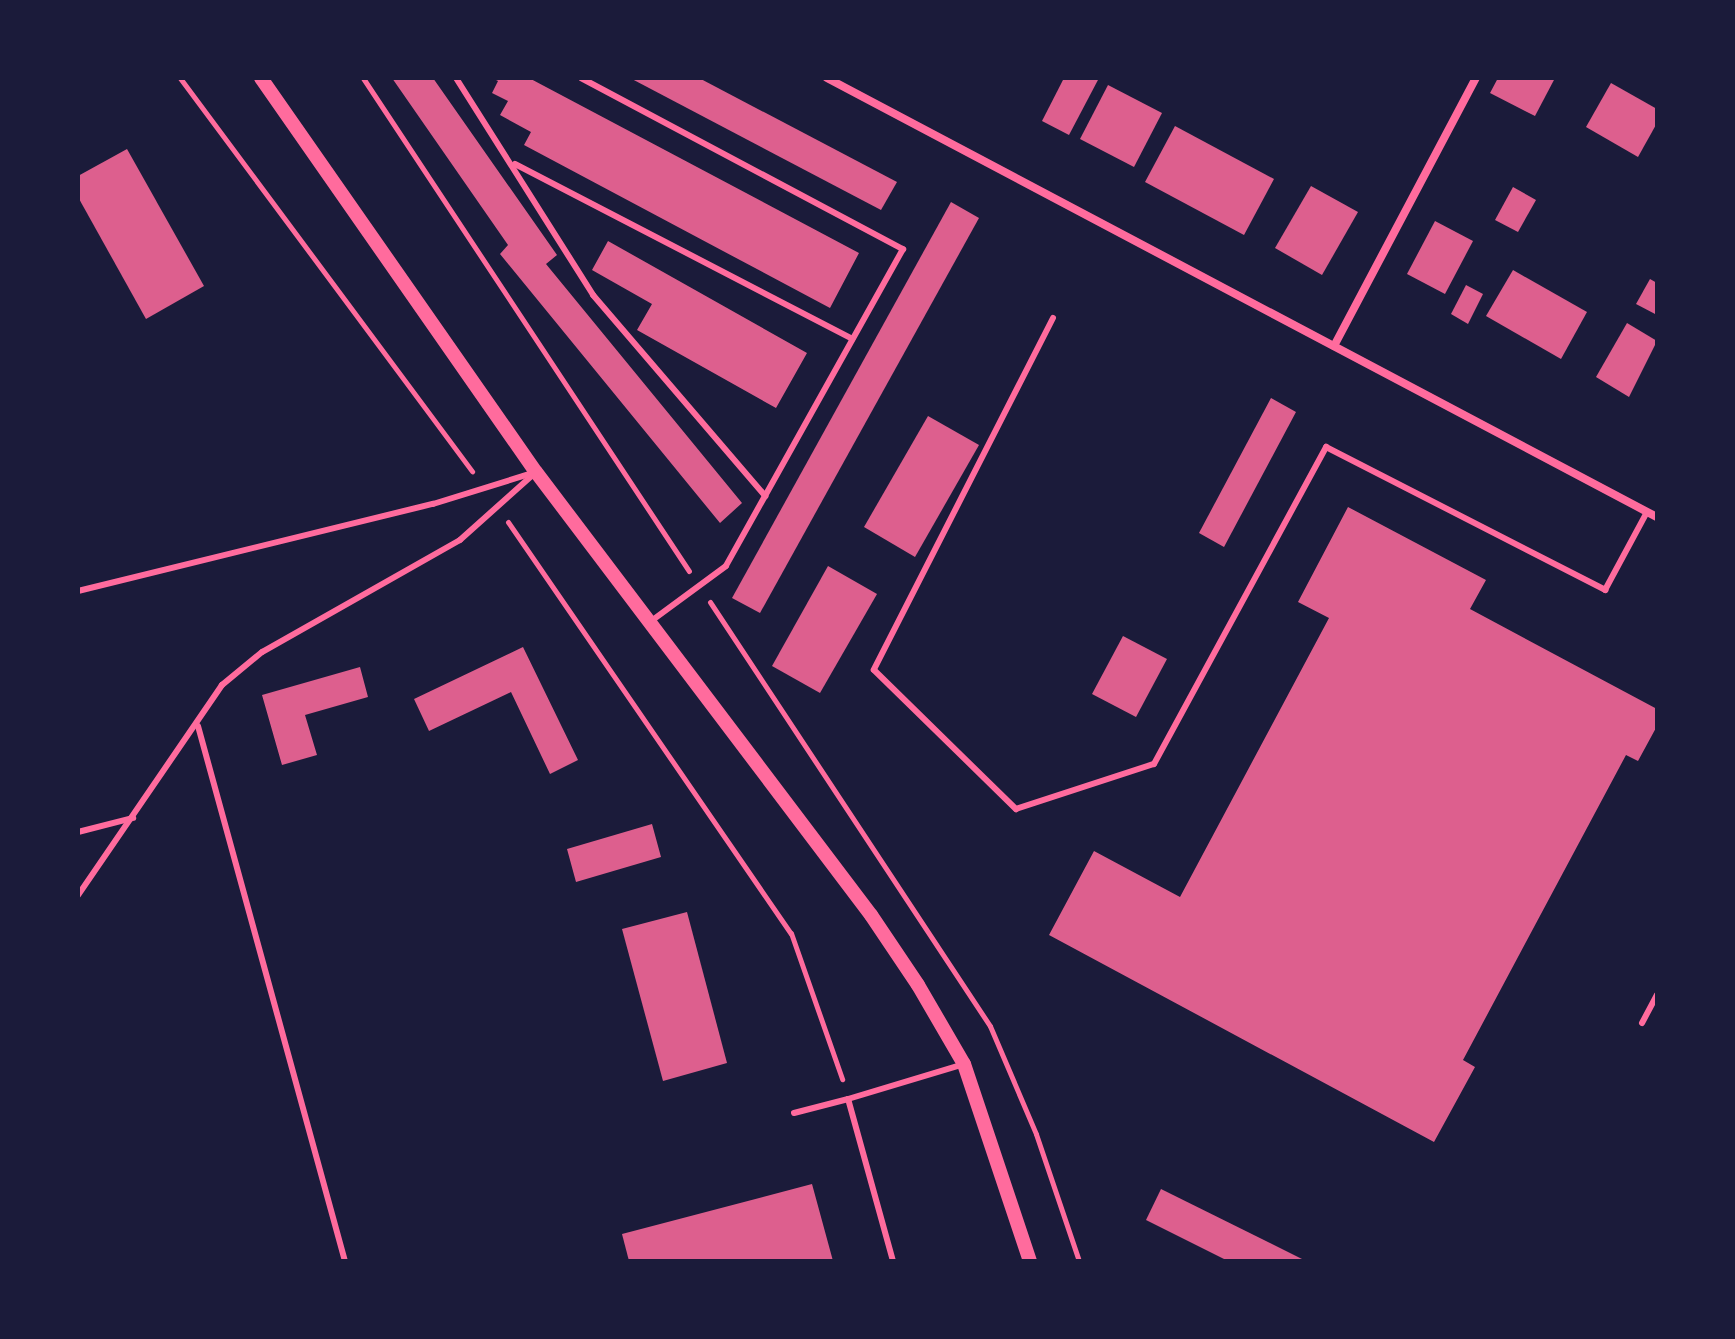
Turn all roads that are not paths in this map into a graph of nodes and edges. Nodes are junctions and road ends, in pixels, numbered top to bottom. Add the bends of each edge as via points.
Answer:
1 (261, 78) edge
2 (456, 78) edge
3 (581, 78) edge
4 (827, 78) edge
5 (1476, 78) edge
6 (514, 164) junction
7 (1053, 318) dead end
8 (852, 339) junction
9 (1334, 346) junction
10 (536, 472) junction
11 (765, 496) junction
12 (1647, 512) junction
13 (1657, 517) edge
14 (78, 591) edge
15 (649, 622) junction
16 (198, 726) junction
17 (133, 818) junction
18 (78, 832) edge
19 (78, 895) edge
20 (1657, 995) edge
21 (1642, 1023) dead end
22 (964, 1064) junction
23 (848, 1099) junction
24 (794, 1113) dead end
25 (345, 1261) edge
26 (893, 1261) edge
27 (1030, 1261) edge

1 - 10 street
2 - 6 lane
3 - 8 lane via 903,249
4 - 9 street
5 - 9 street
6 - 8 lane
6 - 11 lane via 593,295
7 - 12 lane via 874,670 1016,809 1154,764 1326,447 1605,590
8 - 11 lane
9 - 12 street
10 - 14 lane
10 - 15 street
10 - 16 lane via 460,540 262,652 222,685
11 - 15 lane via 726,566
12 - 13 street
15 - 22 street via 871,915
16 - 17 lane
16 - 25 lane
17 - 18 lane
17 - 19 lane
20 - 21 lane
22 - 23 lane
22 - 27 street
23 - 24 lane
23 - 26 lane

